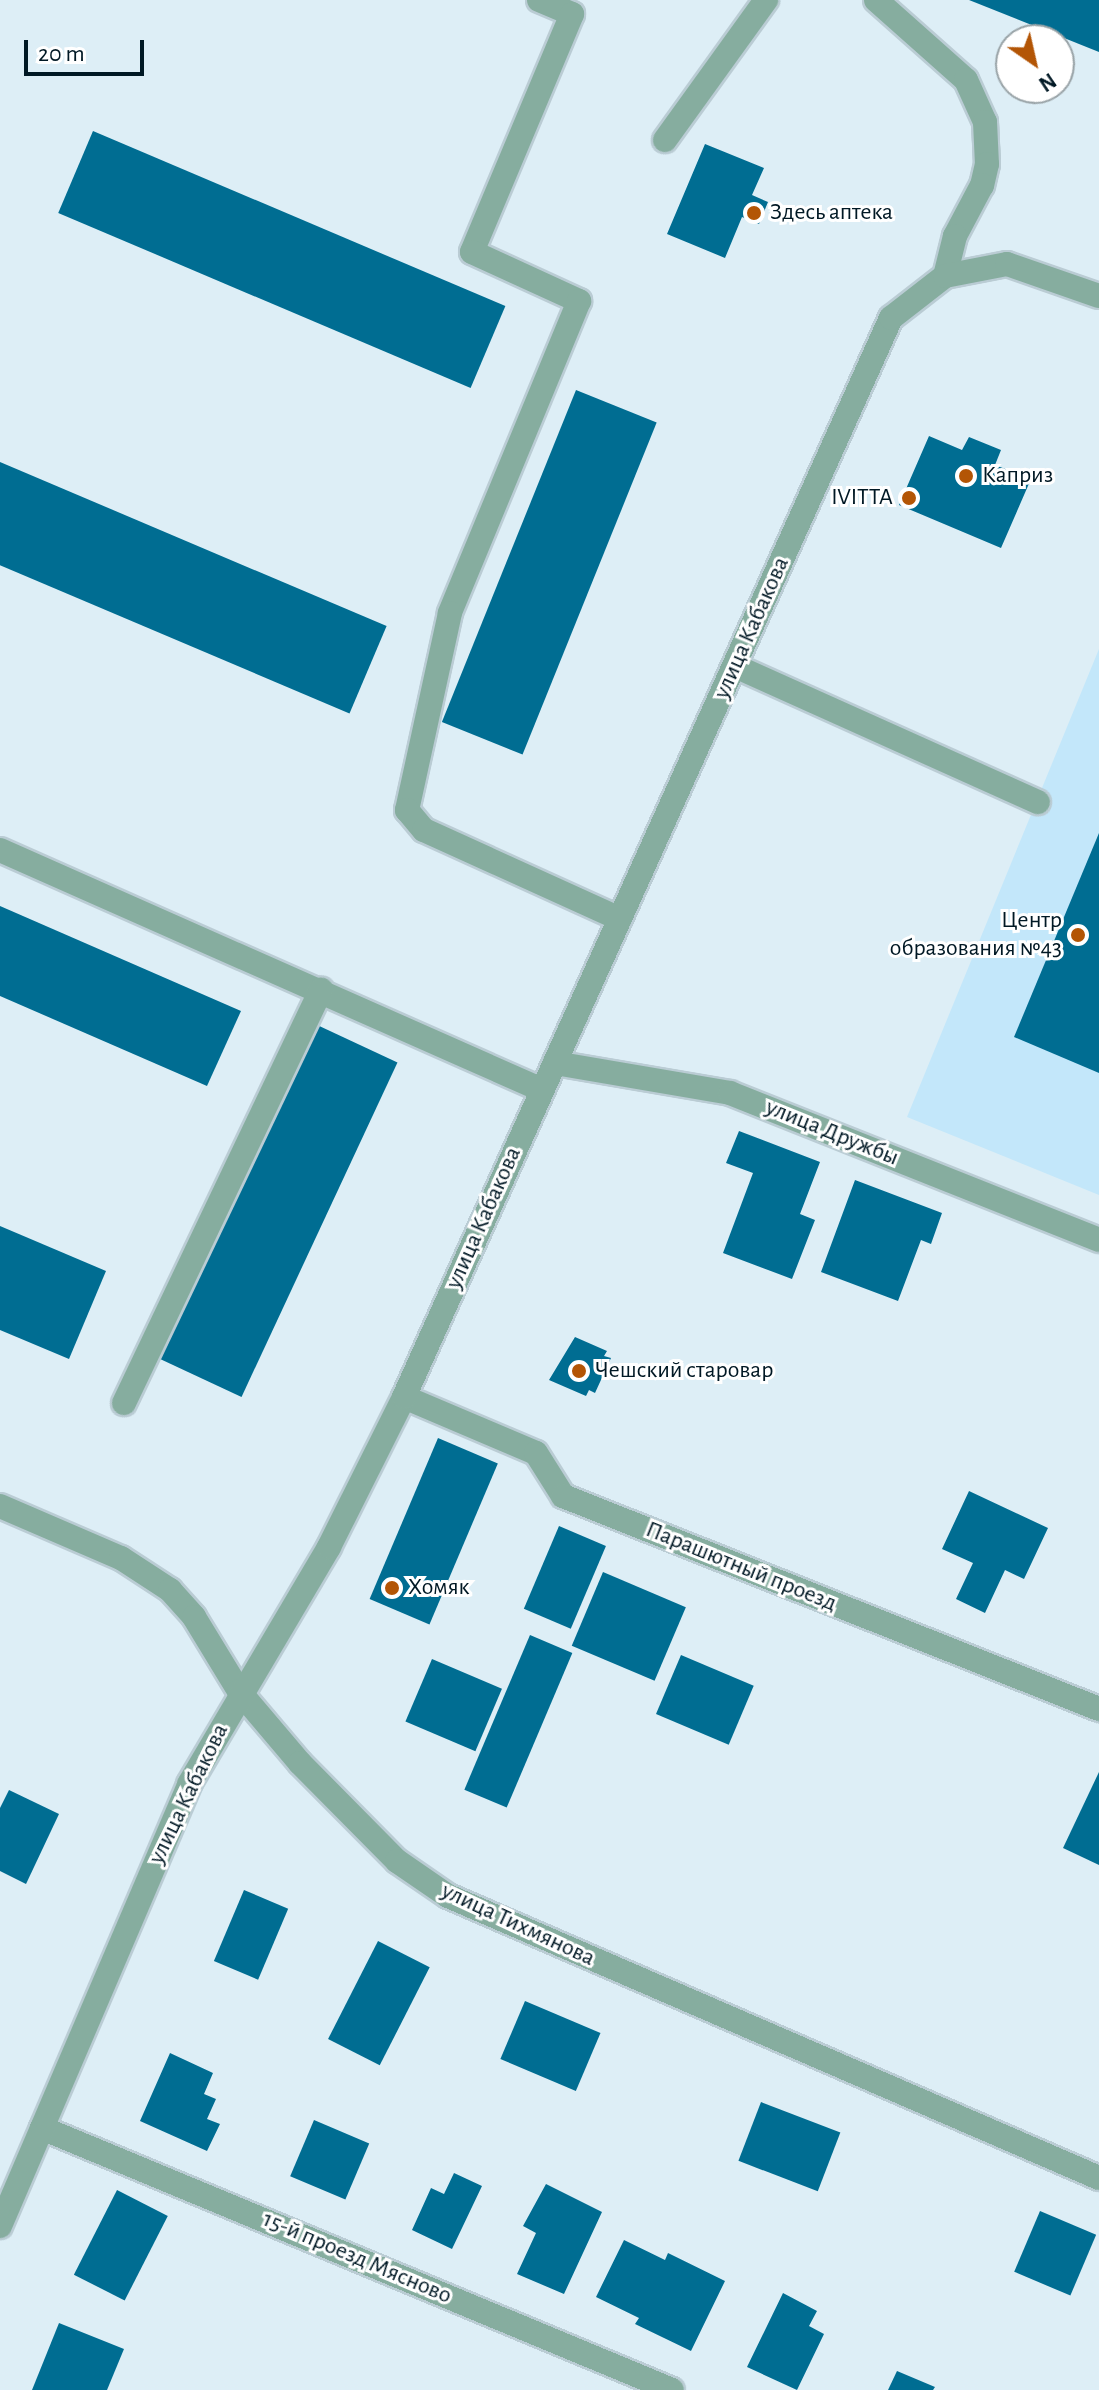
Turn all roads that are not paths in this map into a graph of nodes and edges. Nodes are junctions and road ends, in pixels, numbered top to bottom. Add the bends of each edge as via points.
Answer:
1 (539, 0) edge
2 (766, 0) edge
3 (876, 0) edge
4 (665, 140) dead end
5 (945, 276) junction
6 (1099, 296) edge
7 (735, 666) junction
8 (1038, 802) dead end
9 (0, 850) edge
10 (620, 919) junction
11 (321, 990) junction
12 (555, 1063) junction
13 (542, 1090) junction
14 (1099, 1240) edge
15 (404, 1397) junction
16 (124, 1403) dead end
17 (0, 1506) edge
18 (239, 1691) junction
19 (1099, 1709) edge
20 (42, 2128) junction
21 (1099, 2178) edge
22 (0, 2226) edge
23 (672, 2390) edge

1 - 10 street via 572,14 472,252 579,301 450,613 407,810 424,830
2 - 4 street
3 - 5 street via 951,63 966,80 985,122 982,185 955,236
5 - 6 street, улица Кабакова via 1007,264
5 - 7 street, улица Кабакова via 891,318
7 - 8 street
7 - 10 street, улица Кабакова
9 - 11 street
10 - 12 street, улица Кабакова
11 - 13 street
11 - 16 street
12 - 13 street, улица Кабакова
12 - 14 street, улица Дружбы via 730,1093
13 - 15 street, улица Кабакова
15 - 18 street, улица Кабакова via 329,1547
15 - 19 street, Парашютный проезд via 536,1453 563,1496
17 - 18 street, улица Тихмянова via 121,1558 170,1590 194,1617
18 - 20 street, улица Кабакова via 189,1784
18 - 21 street, улица Тихмянова via 300,1763 397,1861 448,1896
20 - 22 street, улица Кабакова
20 - 23 street, 15-й проезд Мясново

